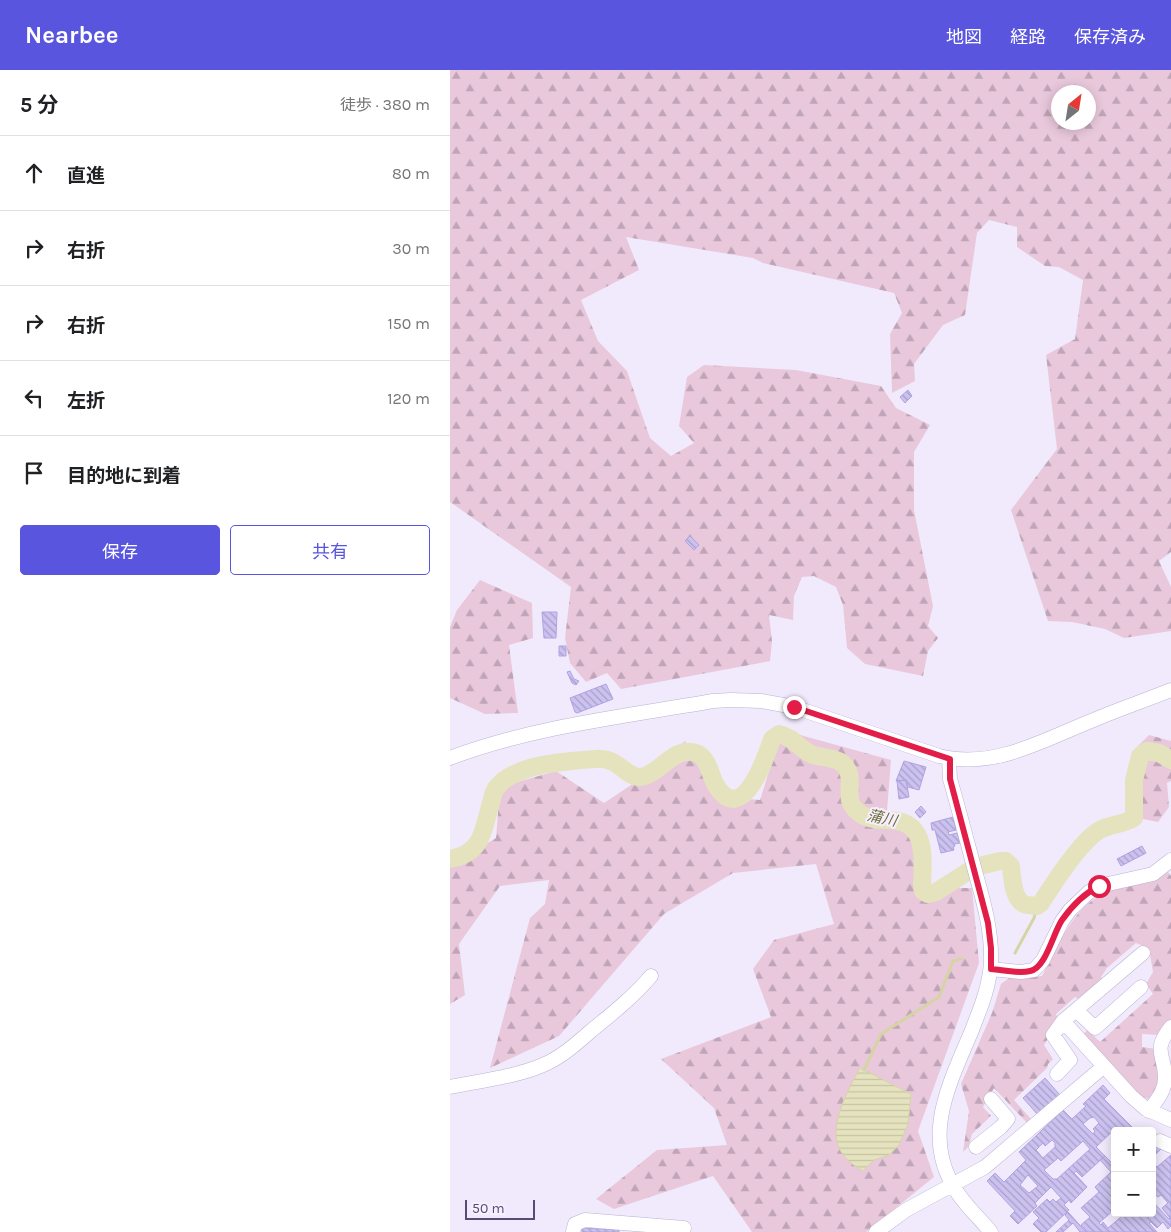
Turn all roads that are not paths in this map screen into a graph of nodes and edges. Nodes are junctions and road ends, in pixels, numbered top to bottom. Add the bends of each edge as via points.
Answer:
1 (1171, 690) edge
2 (450, 758) edge
3 (950, 759) junction
4 (1171, 860) edge
5 (1142, 954) dead end
6 (991, 969) junction
7 (651, 976) dead end
8 (1141, 986) dead end
9 (1076, 1010) junction
10 (1063, 1021) junction
11 (1171, 1028) edge
12 (1103, 1067) junction
13 (1056, 1074) dead end
14 (450, 1087) edge
15 (990, 1099) dead end
16 (1149, 1111) junction
17 (1171, 1120) edge
18 (1000, 1127) junction
19 (1014, 1143) junction
20 (976, 1147) dead end
21 (952, 1184) junction
22 (573, 1232) edge
23 (683, 1232) edge
24 (876, 1232) edge
25 (991, 1232) edge

1 - 3 street via 1008,755 974,760
2 - 3 street via 546,730 712,701 738,700 794,707
3 - 6 street via 950,779 990,936
4 - 6 street via 1153,874 1108,884 1089,892 1066,915 1043,960 1034,970
5 - 9 street
6 - 21 street via 982,1004 948,1086 941,1113 940,1150
7 - 14 street via 621,1006 553,1060 523,1072
8 - 9 street via 1095,1028
9 - 10 street
10 - 12 street
10 - 13 street via 1052,1035 1070,1060
11 - 16 street via 1160,1048 1164,1085
12 - 16 street
12 - 19 street
15 - 18 street via 1008,1119
16 - 17 street
18 - 19 street
18 - 20 street
19 - 21 street via 985,1167
21 - 24 street via 906,1210
21 - 25 street
22 - 23 street via 575,1224 585,1220 684,1228

